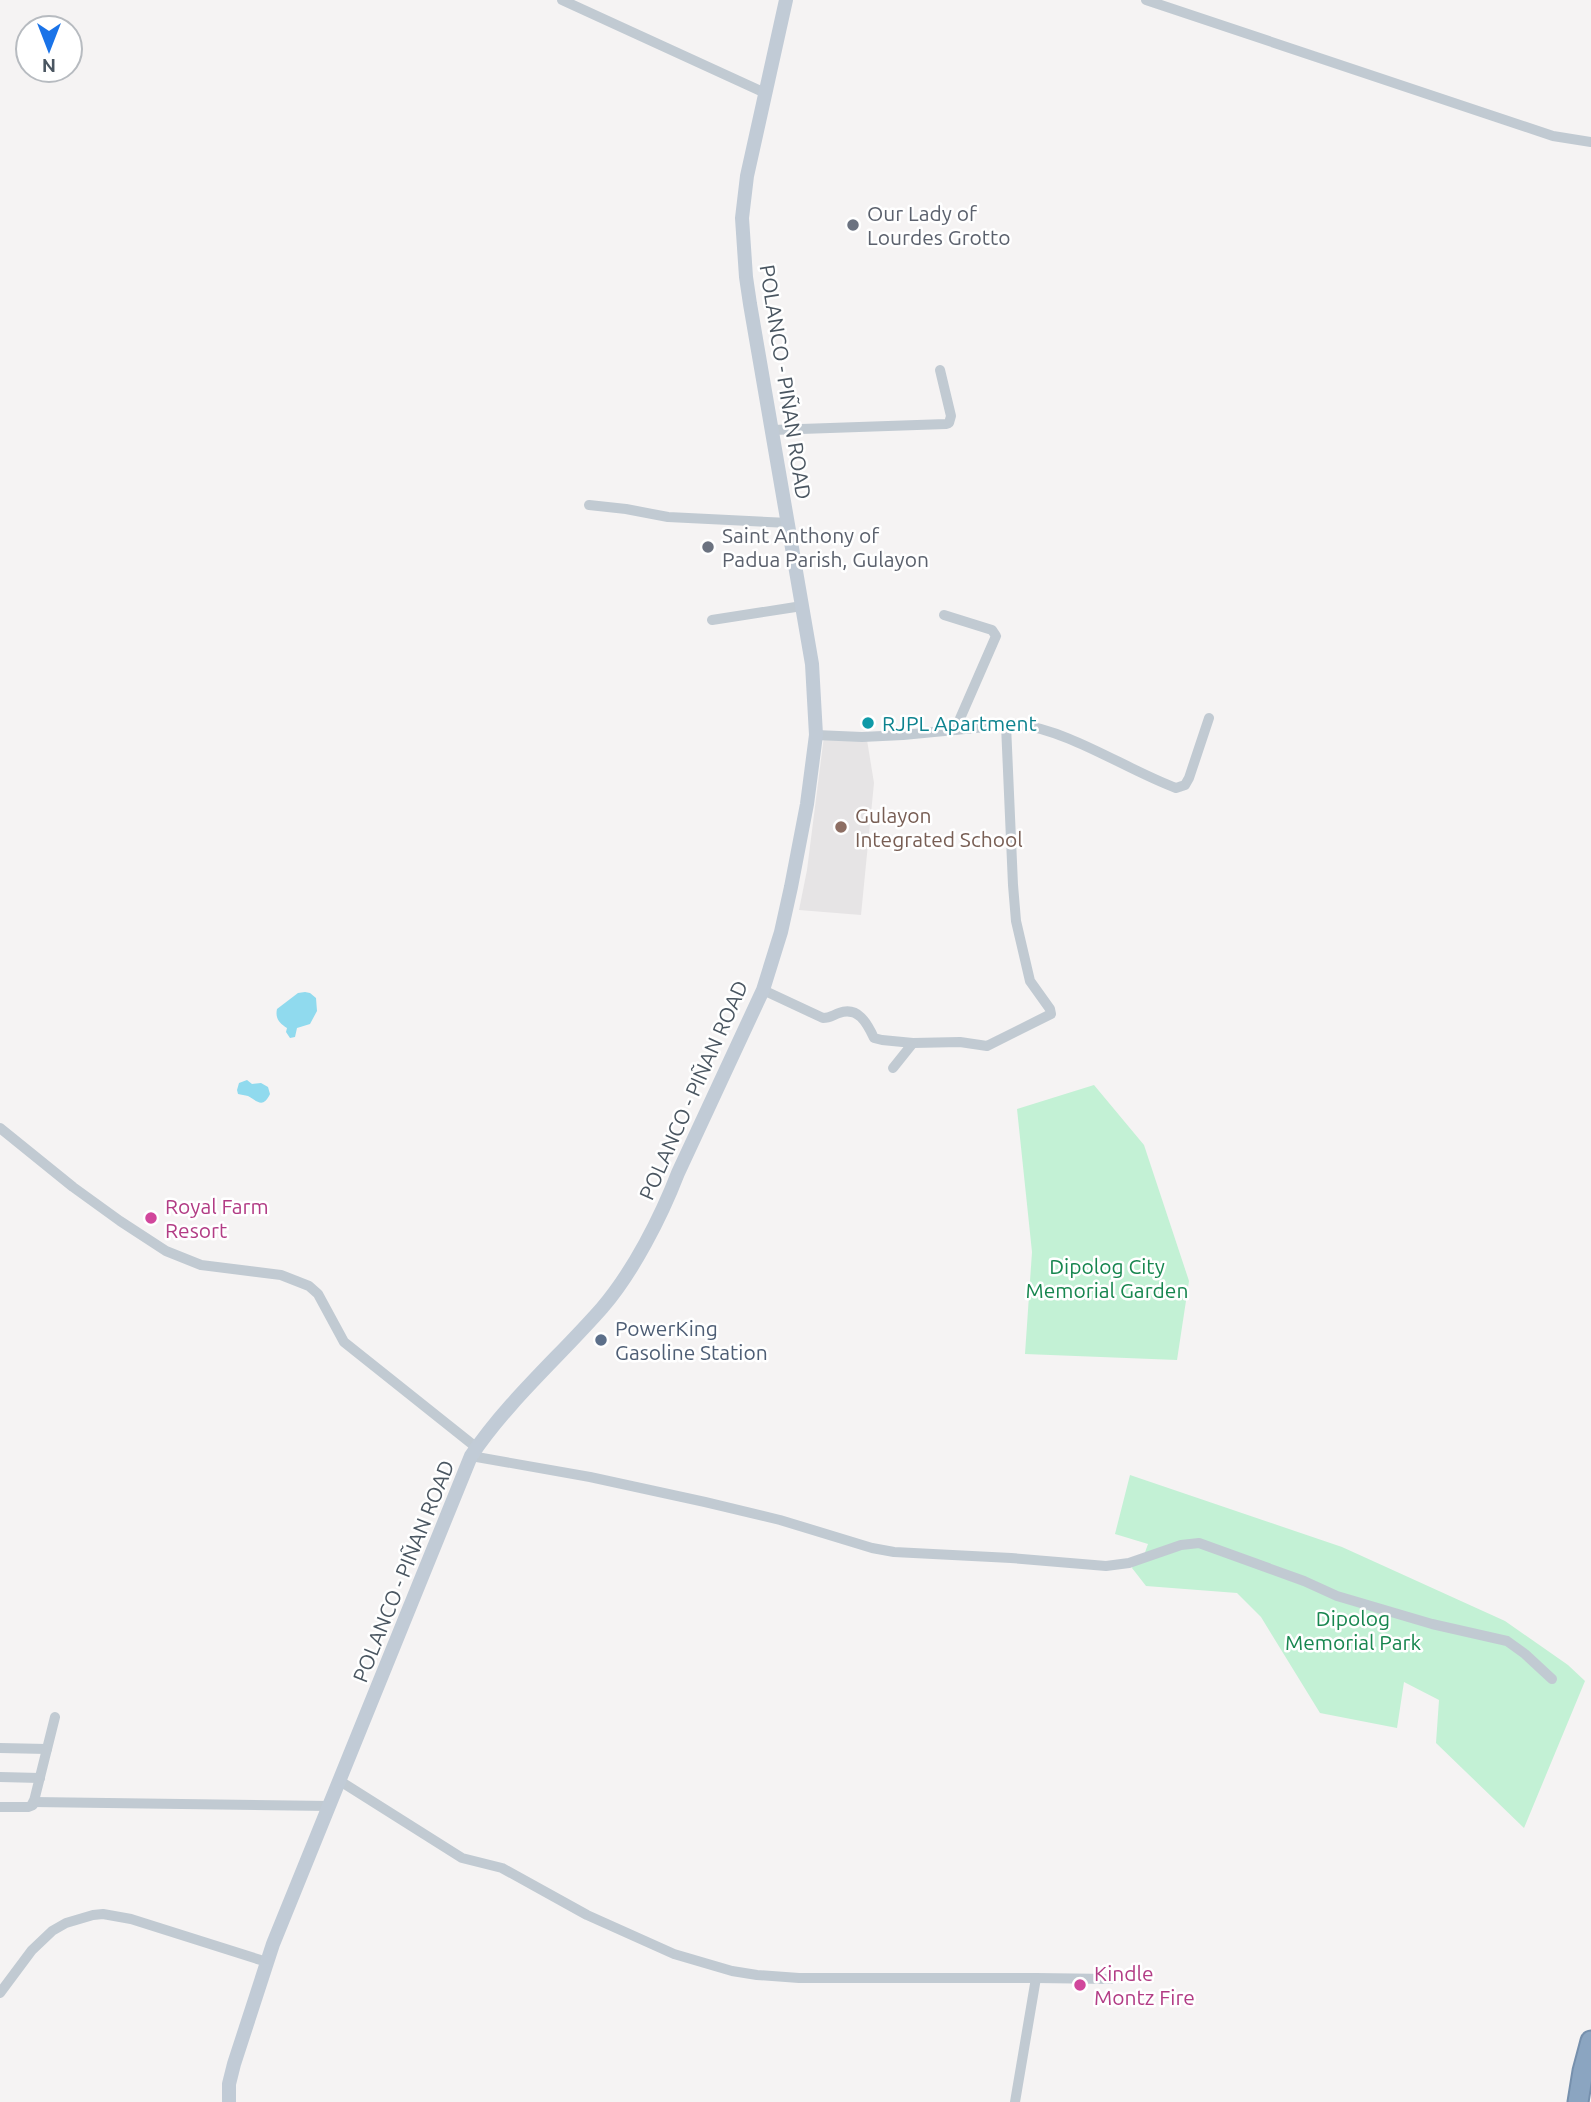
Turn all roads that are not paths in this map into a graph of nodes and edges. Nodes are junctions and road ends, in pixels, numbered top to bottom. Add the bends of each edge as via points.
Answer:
1 (562, 0) edge
2 (786, 0) edge
3 (1146, 0) edge
4 (765, 93) junction
5 (1591, 142) edge
6 (940, 370) dead end
7 (772, 430) junction
8 (589, 505) dead end
9 (789, 523) junction
10 (802, 606) junction
11 (944, 615) dead end
12 (712, 620) dead end
13 (1209, 718) dead end
14 (1006, 724) junction
15 (955, 730) junction
16 (816, 735) junction
17 (763, 990) junction
18 (913, 1043) junction
19 (893, 1068) dead end
20 (0, 1128) edge
21 (474, 1452) junction
22 (1552, 1679) dead end
23 (55, 1717) dead end
24 (0, 1748) edge
25 (47, 1749) junction
26 (0, 1777) edge
27 (40, 1778) junction
28 (340, 1781) junction
29 (33, 1802) junction
30 (0, 1807) edge
31 (330, 1807) junction
32 (267, 1962) junction
33 (1036, 1978) junction
34 (1111, 1979) dead end
35 (0, 1993) edge
36 (1591, 2041) edge
37 (229, 2102) edge
38 (1015, 2102) edge
39 (1578, 2102) edge

1 - 4 street
2 - 4 main road, POLANCO - PIÑAN ROAD
3 - 5 street via 1553,136
4 - 7 main road, POLANCO - PIÑAN ROAD via 742,218 746,277
6 - 7 street via 949,423
7 - 9 main road, POLANCO - PIÑAN ROAD
8 - 9 street via 668,517
9 - 10 main road, POLANCO - PIÑAN ROAD
10 - 12 street
10 - 16 main road, POLANCO - PIÑAN ROAD via 812,664
11 - 15 street via 992,630 996,636
13 - 14 street via 1189,778 1177,788 1053,733 1030,725
14 - 15 street
14 - 18 street via 1016,921 1030,981 1051,1014 987,1046
15 - 16 street via 862,737
16 - 17 main road, POLANCO - PIÑAN ROAD via 791,887
17 - 18 street via 823,1018 853,1012 865,1020 874,1038
17 - 21 main road, POLANCO - PIÑAN ROAD via 669,1198 631,1269
18 - 19 street
20 - 21 street via 73,1187 166,1251 201,1265 281,1275 309,1286 344,1342
21 - 22 street via 705,1502 894,1552 1106,1566 1199,1543 1337,1596 1507,1641
21 - 28 main road, POLANCO - PIÑAN ROAD
23 - 25 street
24 - 25 street
25 - 27 street
26 - 27 street
27 - 29 street
28 - 31 main road, POLANCO - PIÑAN ROAD
28 - 33 street via 462,1858 502,1868 587,1915 674,1954 732,1971 799,1978
29 - 30 street via 28,1807
29 - 31 street
31 - 32 main road, POLANCO - PIÑAN ROAD
32 - 35 street via 131,1919 93,1915 52,1931
32 - 37 main road, POLANCO - PIÑAN ROAD via 232,2074
33 - 34 street
33 - 38 street
36 - 39 highway

